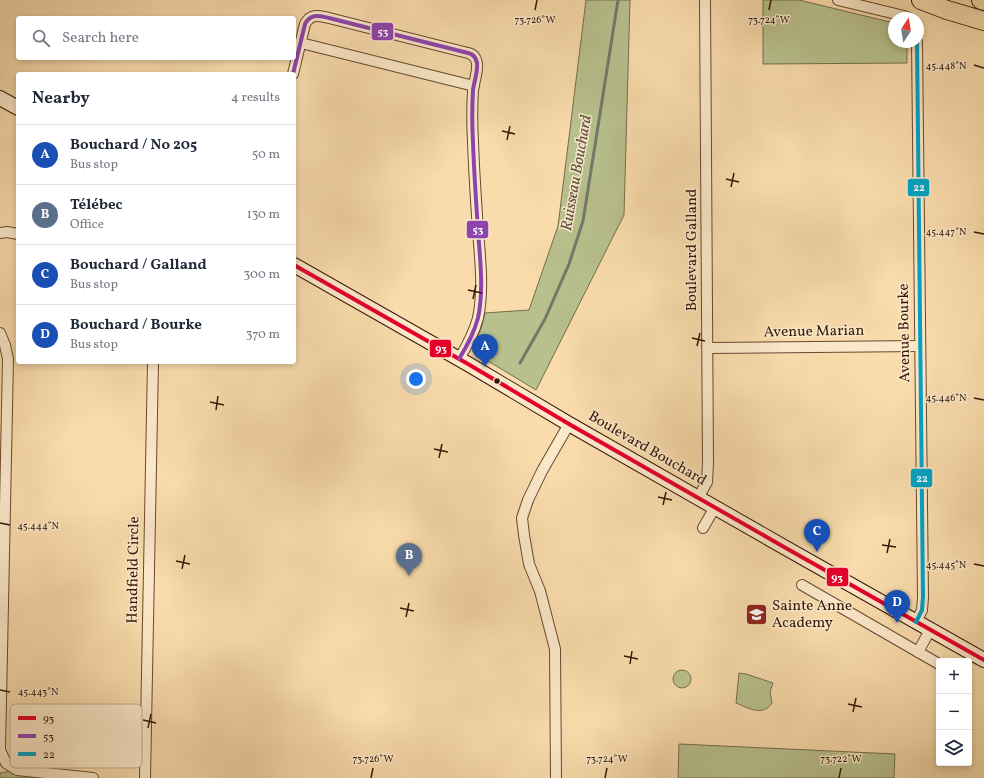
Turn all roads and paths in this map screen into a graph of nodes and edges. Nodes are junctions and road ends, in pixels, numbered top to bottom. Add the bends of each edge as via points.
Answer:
1 (705, 0) edge
2 (838, 0) edge
3 (921, 0) edge
4 (888, 12) edge
5 (984, 22) edge
6 (301, 43) junction
7 (917, 48) edge
8 (294, 72) edge
9 (474, 86) junction
10 (0, 98) edge
11 (16, 107) edge
12 (4, 233) edge
13 (16, 234) edge
14 (296, 266) edge
15 (0, 333) edge
16 (920, 346) junction
17 (708, 348) junction
18 (459, 359) junction
19 (153, 364) edge
20 (569, 424) junction
21 (698, 498) junction
22 (715, 507) junction
23 (703, 528) dead end
24 (802, 586) dead end
25 (916, 622) junction
26 (930, 630) junction
27 (1, 633) edge
28 (918, 652) junction
29 (984, 660) edge
30 (936, 662) edge
31 (10, 766) edge
32 (14, 768) edge
33 (93, 778) edge
34 (146, 778) edge
35 (556, 778) edge

1 - 17 street, Boulevard Galland
2 - 4 street
3 - 5 highway
6 - 8 street
6 - 9 street
6 - 9 street via 307,21 311,17 329,18 468,53 476,58 477,63
7 - 16 street, Avenue Bourke
9 - 18 street via 472,136 481,293 476,325
10 - 11 main road
12 - 13 street
14 - 18 main road, Boulevard Bouchard
15 - 27 street via 8,359
16 - 17 street, Avenue Marian
16 - 25 street, Avenue Bourke via 923,597 922,608
17 - 21 street, Boulevard Galland via 708,474 707,482
18 - 20 main road, Boulevard Bouchard
19 - 34 street, Handfield Circle
20 - 21 main road, Boulevard Bouchard
20 - 35 street via 542,472 522,518 529,564 540,591 555,649
21 - 22 main road, Boulevard Bouchard
22 - 23 street
22 - 25 main road, Boulevard Bouchard
24 - 28 street
25 - 26 main road, Boulevard Bouchard
26 - 28 street
26 - 29 main road, Boulevard Bouchard
27 - 31 street via 0,750
28 - 30 street
32 - 33 street

